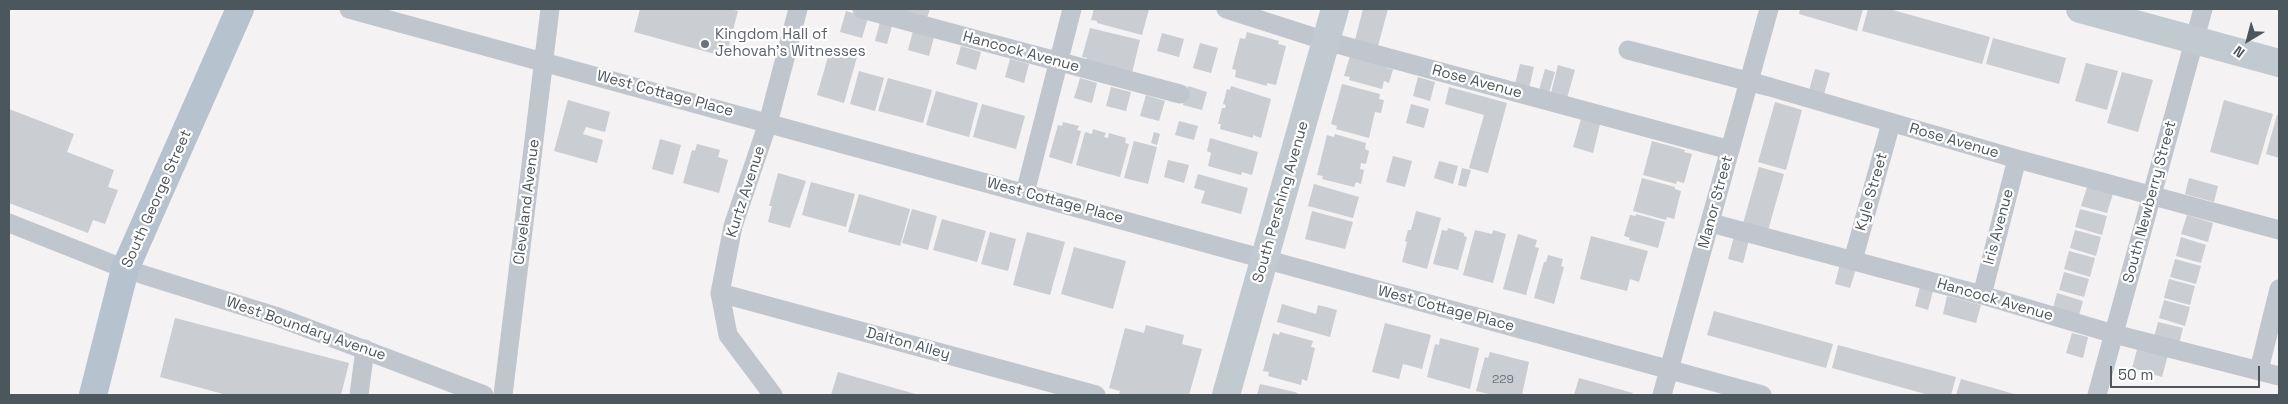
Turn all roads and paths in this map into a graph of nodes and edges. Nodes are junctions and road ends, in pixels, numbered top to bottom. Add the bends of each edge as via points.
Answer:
1 (240, 9) edge
2 (349, 9) edge
3 (550, 9) edge
4 (798, 9) edge
5 (862, 9) edge
6 (1072, 9) edge
7 (1226, 9) edge
8 (1335, 9) edge
9 (1769, 9) edge
10 (2080, 9) edge
11 (2203, 9) edge
12 (1326, 40) junction
13 (2194, 40) junction
14 (1628, 50) dead end
15 (545, 61) junction
16 (1059, 62) junction
17 (2279, 63) edge
18 (1749, 82) junction
19 (1180, 94) dead end
20 (768, 123) junction
21 (1891, 123) junction
22 (1730, 150) junction
23 (2017, 159) junction
24 (1025, 193) junction
25 (2152, 195) junction
26 (9, 223) edge
27 (1711, 223) junction
28 (2279, 230) edge
29 (1266, 259) junction
30 (1853, 260) junction
31 (125, 269) junction
32 (2279, 289) edge
33 (720, 293) junction
34 (1982, 295) junction
35 (2114, 334) junction
36 (365, 349) junction
37 (1670, 370) junction
38 (2258, 370) junction
39 (2279, 376) edge
40 (93, 395) edge
41 (359, 395) edge
42 (484, 395) edge
43 (503, 395) edge
44 (773, 395) edge
45 (1096, 395) edge
46 (1226, 395) edge
47 (1662, 395) edge
48 (1762, 395) edge
49 (2097, 395) edge

1 - 31 main road, South George Street
2 - 15 street, West Cottage Place
3 - 15 street, Cleveland Avenue
4 - 20 street, Kurtz Avenue
5 - 16 street, Hancock Avenue
6 - 16 street
7 - 12 street, Rose Avenue
8 - 12 street, South Pershing Avenue
9 - 18 street, Manor Street
10 - 13 street
11 - 13 street, South Newberry Street
12 - 22 street, Rose Avenue
12 - 29 street, South Pershing Avenue
13 - 17 street
13 - 25 street, South Newberry Street
14 - 18 street, Rose Avenue
15 - 20 street, West Cottage Place
15 - 43 street, Cleveland Avenue
16 - 19 street, Hancock Avenue
16 - 24 street
18 - 21 street, Rose Avenue
18 - 22 street, Manor Street
20 - 24 street, West Cottage Place
20 - 33 street, Kurtz Avenue via 732,226
21 - 23 street, Rose Avenue
21 - 30 street, Kyle Street
22 - 27 street, Manor Street
23 - 25 street, Rose Avenue
23 - 34 street, Iris Avenue
24 - 29 street, West Cottage Place
25 - 28 street, Rose Avenue
25 - 35 street, South Newberry Street
26 - 31 street, West Boundary Avenue
27 - 30 street, Hancock Avenue
27 - 37 street, Manor Street
29 - 37 street, West Cottage Place
29 - 46 street, South Pershing Avenue
30 - 34 street, Hancock Avenue
31 - 36 street, West Boundary Avenue via 275,316
31 - 40 main road, South George Street
32 - 38 street
33 - 44 street, Kurtz Avenue via 728,334
33 - 45 street, Dalton Alley
34 - 35 street, Hancock Avenue
35 - 38 street, Hancock Avenue
35 - 49 street, South Newberry Street
36 - 41 street
36 - 42 street, West Boundary Avenue
37 - 47 street, Manor Street
37 - 48 street, West Cottage Place
38 - 39 street, Hancock Avenue

